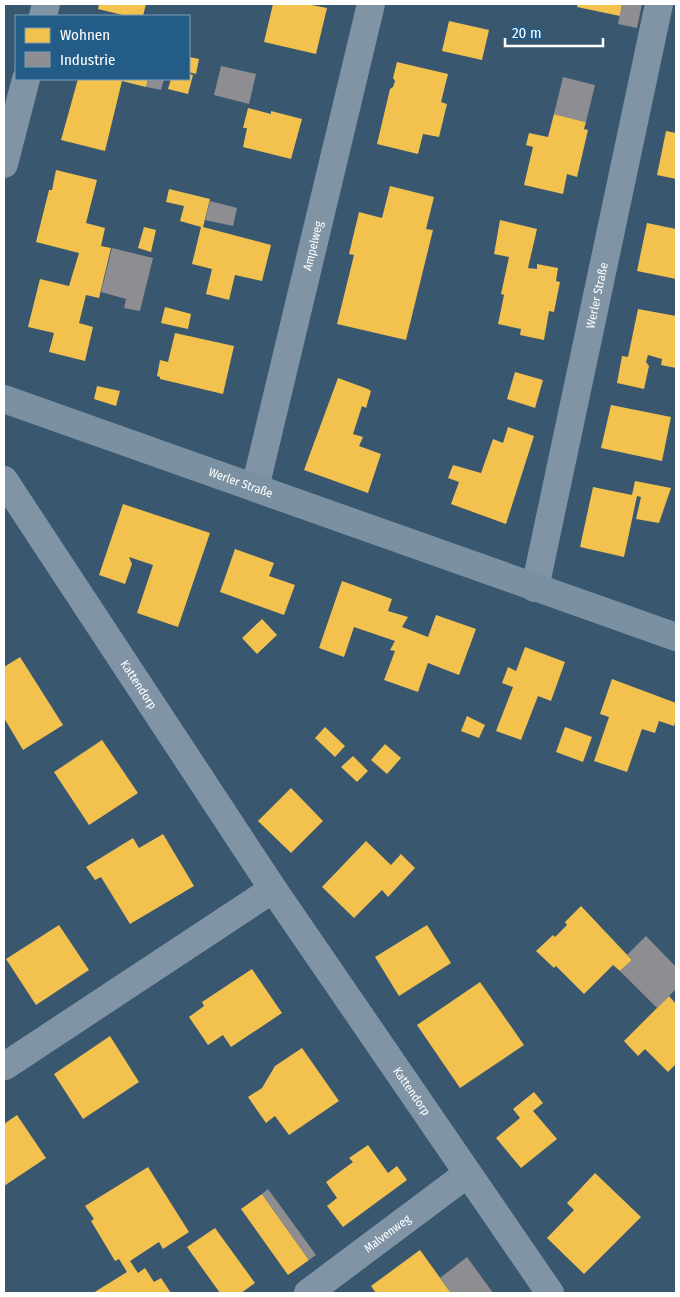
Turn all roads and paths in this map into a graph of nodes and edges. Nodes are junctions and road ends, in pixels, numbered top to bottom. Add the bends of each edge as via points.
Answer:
1 (371, 4) edge
2 (660, 4) edge
3 (26, 80) edge
4 (4, 164) edge
5 (4, 399) edge
6 (4, 480) edge
7 (255, 488) junction
8 (535, 588) junction
9 (676, 637) edge
10 (274, 889) junction
11 (5, 1066) edge
12 (467, 1174) junction
13 (308, 1293) edge
14 (550, 1293) edge

1 - 7 street, Ampelweg
2 - 8 street, Werler Straße
3 - 4 street
5 - 7 main road, Werler Straße
6 - 10 street, Kattendorp
7 - 8 main road, Werler Straße
8 - 9 main road, Werler Straße
10 - 11 street
10 - 12 street, Kattendorp
12 - 13 street, Malvenweg
12 - 14 street, Kattendorp

